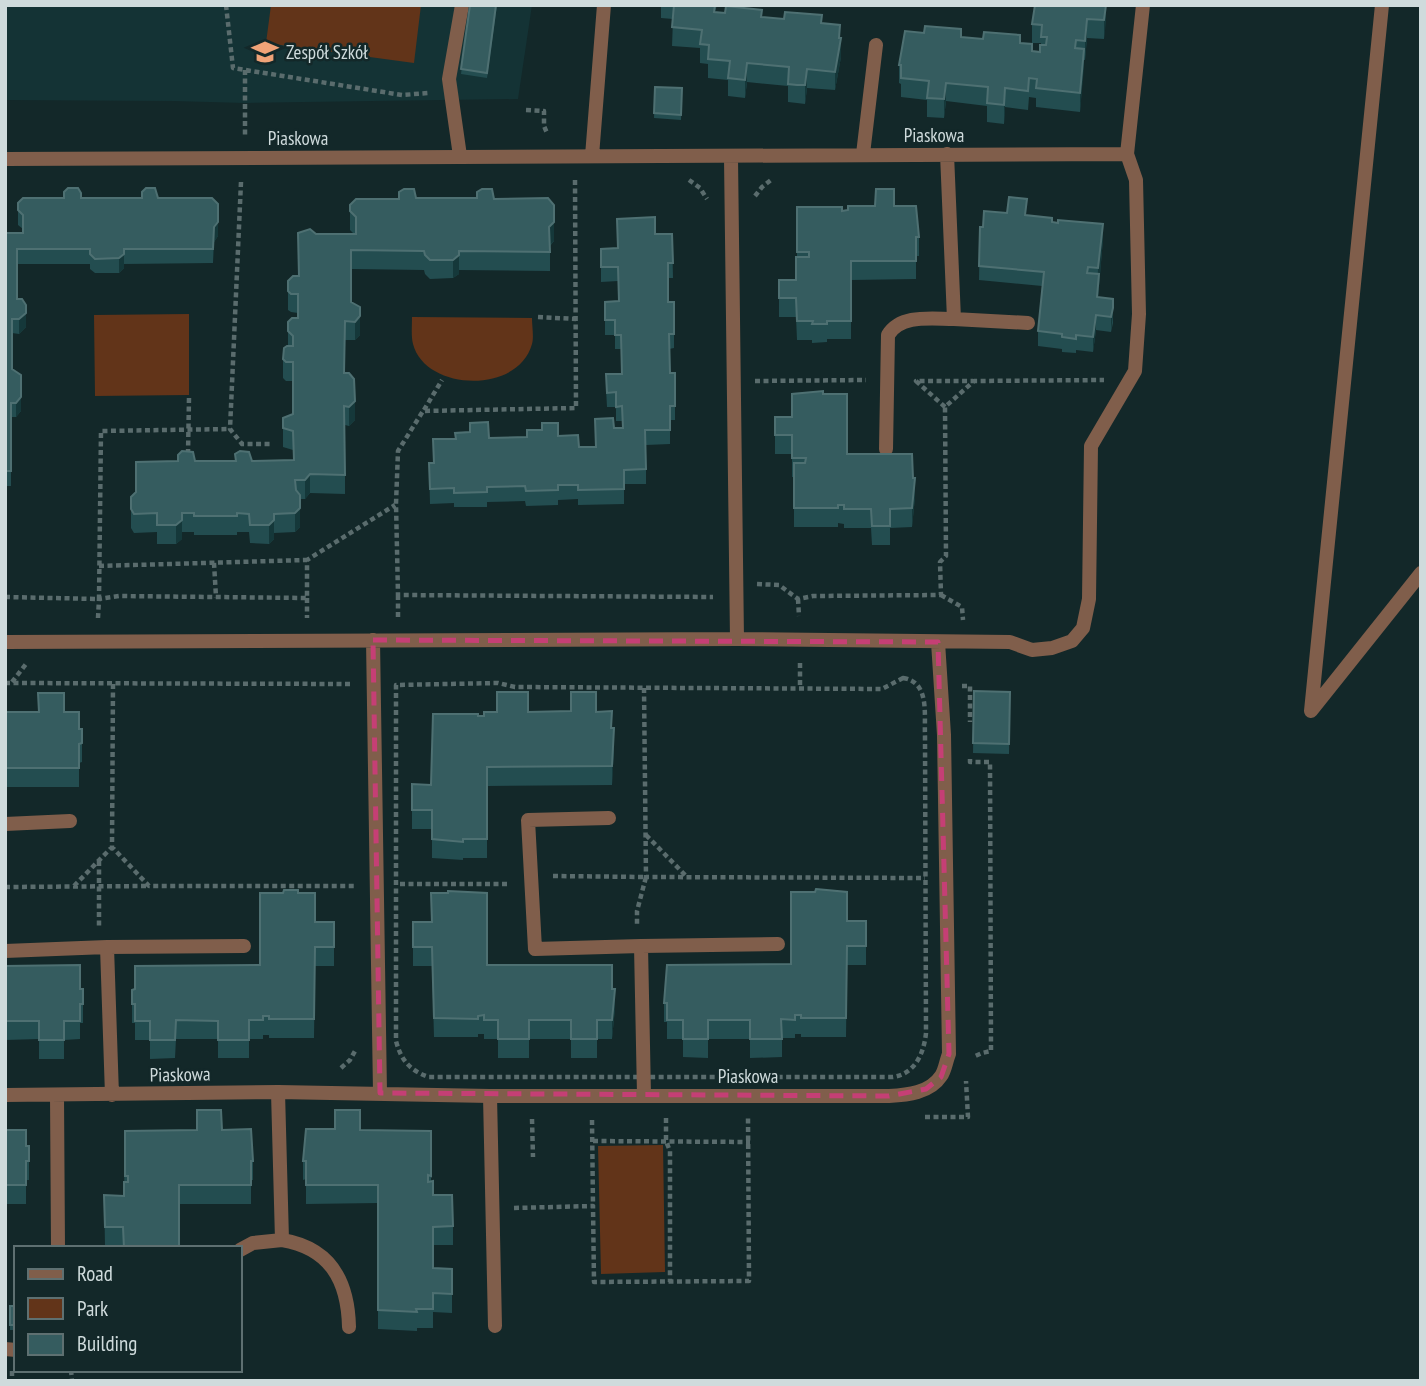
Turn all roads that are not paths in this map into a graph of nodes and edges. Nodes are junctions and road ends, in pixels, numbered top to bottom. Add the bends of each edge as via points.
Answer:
1 (462, 5) edge
2 (604, 5) edge
3 (1143, 5) edge
4 (1382, 5) edge
5 (876, 45) dead end
6 (863, 154) junction
7 (947, 154) junction
8 (1127, 154) junction
9 (460, 156) junction
10 (592, 156) junction
11 (731, 158) junction
12 (5, 159) edge
13 (954, 319) junction
14 (1028, 323) dead end
15 (886, 449) dead end
16 (1421, 573) edge
17 (737, 639) junction
18 (373, 640) junction
19 (5, 642) edge
20 (938, 642) junction
21 (609, 818) dead end
22 (70, 821) dead end
23 (5, 824) edge
24 (778, 944) dead end
25 (244, 946) dead end
26 (641, 946) junction
27 (107, 947) junction
28 (5, 951) edge
29 (278, 1092) junction
30 (380, 1093) junction
31 (5, 1095) edge
32 (57, 1095) junction
33 (112, 1095) junction
34 (644, 1095) junction
35 (490, 1096) junction
36 (282, 1240) junction
37 (58, 1246) edge
38 (242, 1249) edge
39 (349, 1326) dead end
40 (495, 1326) dead end

1 - 9 street via 449,79
2 - 10 street
3 - 8 street
4 - 16 street via 1311,711
5 - 6 street
6 - 7 street, Piaskowa
6 - 11 street, Piaskowa
7 - 8 street, Piaskowa
7 - 13 street
8 - 20 street via 1136,180 1139,314 1135,370 1091,446 1089,599 1083,628 1072,641 1032,650 1010,642
9 - 10 street, Piaskowa
9 - 12 street, Piaskowa
10 - 11 street, Piaskowa
11 - 17 street
13 - 14 street
13 - 15 street via 905,320 888,335
17 - 18 street
17 - 20 street
18 - 19 street
18 - 30 street
20 - 34 street, Piaskowa via 944,735 949,1054 941,1077 908,1095
21 - 26 street via 528,820 535,948
22 - 23 street
24 - 26 street
25 - 27 street
26 - 34 street
27 - 28 street
27 - 33 street
29 - 30 street, Piaskowa
29 - 33 street, Piaskowa
29 - 36 street
30 - 35 street, Piaskowa
31 - 32 street, Piaskowa
32 - 33 street, Piaskowa
32 - 37 street
34 - 35 street, Piaskowa
35 - 40 street
36 - 38 street
36 - 39 street via 300,1243 328,1260 341,1283

